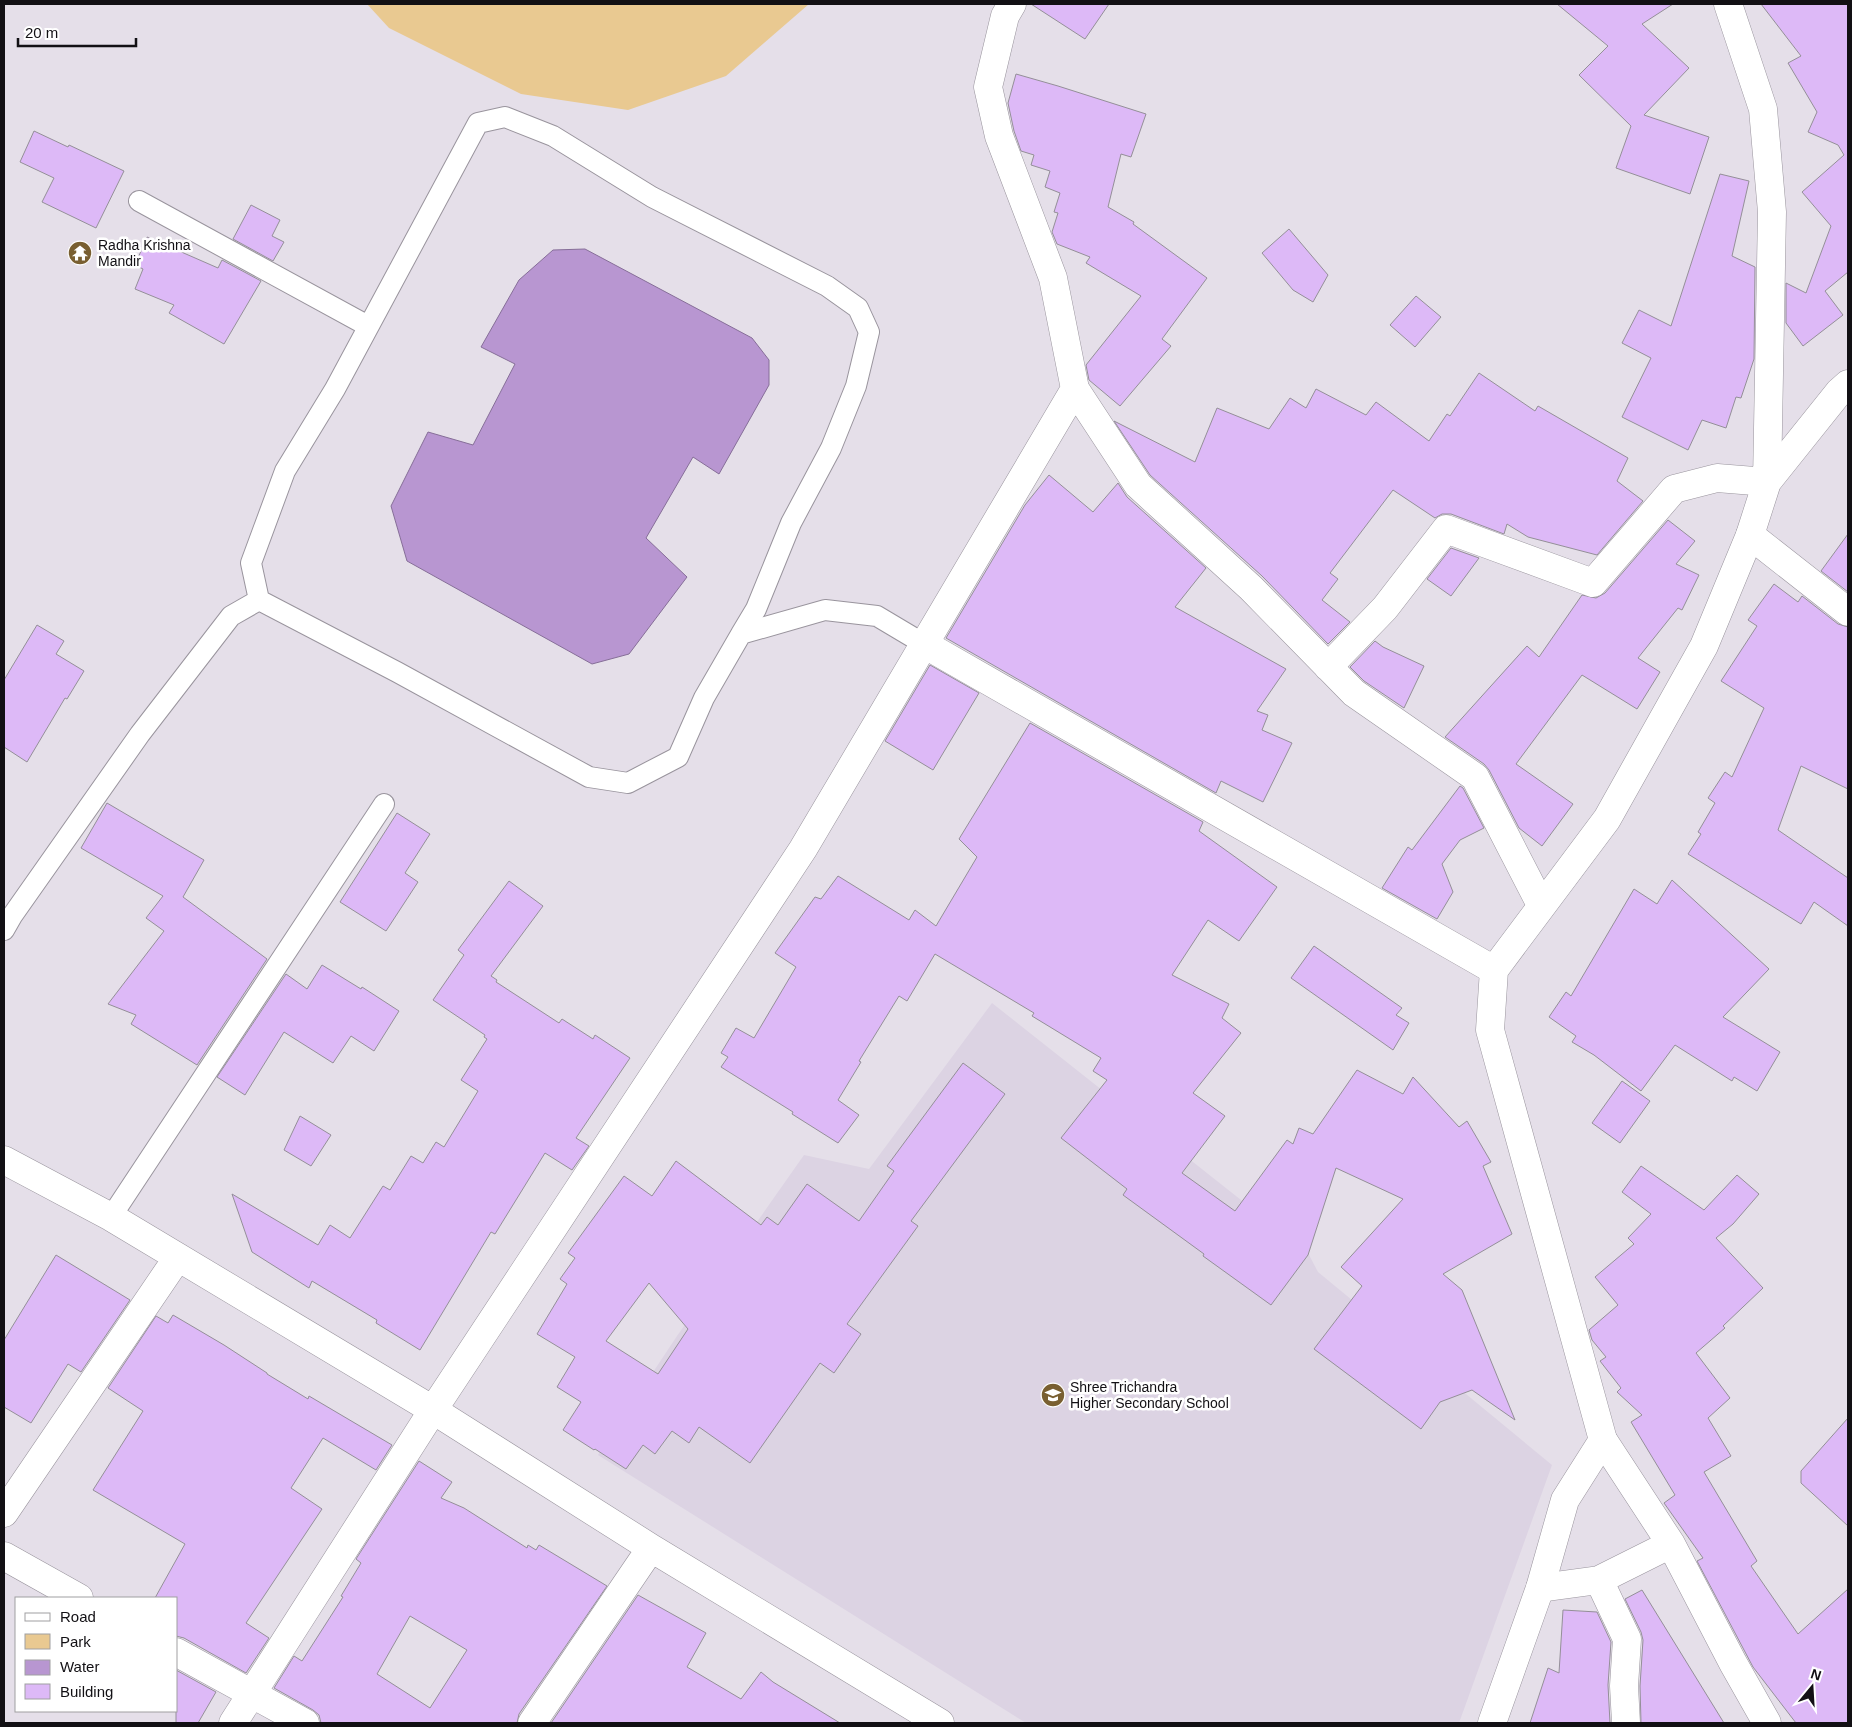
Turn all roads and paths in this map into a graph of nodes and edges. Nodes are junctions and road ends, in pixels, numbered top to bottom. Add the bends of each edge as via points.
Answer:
1 (1012, 4) edge
2 (1728, 4) edge
3 (139, 200) dead end
4 (368, 326) junction
5 (1848, 384) edge
6 (1075, 390) junction
7 (1768, 482) junction
8 (1750, 535) junction
9 (259, 600) junction
10 (1848, 612) edge
11 (741, 634) junction
12 (924, 644) junction
13 (1328, 667) junction
14 (384, 804) dead end
15 (1541, 906) junction
16 (4, 930) edge
17 (1494, 970) junction
18 (4, 1160) edge
19 (111, 1217) junction
20 (178, 1258) junction
21 (434, 1410) junction
22 (1603, 1440) junction
23 (4, 1513) edge
24 (1671, 1544) junction
25 (651, 1548) junction
26 (4, 1556) edge
27 (1599, 1580) junction
28 (1540, 1588) junction
29 (77, 1597) edge
30 (178, 1653) edge
31 (252, 1695) junction
32 (233, 1723) edge
33 (305, 1723) edge
34 (532, 1723) edge
35 (940, 1723) edge
36 (1492, 1723) edge
37 (1626, 1723) edge
38 (1766, 1723) edge

1 - 6 street via 1005,16 988,87 999,136 1054,278
2 - 7 street via 1763,109 1771,202
3 - 4 lane
4 - 9 lane via 286,472 251,563
4 - 11 lane via 478,123 505,117 553,136 652,197 827,286 858,308 869,332 856,386 831,448 791,523 756,609
5 - 7 street
6 - 12 street
6 - 13 street via 1138,485 1251,588
7 - 8 street
7 - 13 street via 1717,478 1674,489 1593,583 1446,529 1385,608
8 - 10 street
8 - 15 street via 1704,646 1612,810
9 - 11 lane via 589,777 628,783 678,757 704,698
9 - 16 lane via 231,616 140,734
11 - 12 lane via 825,610 876,616
12 - 17 street
12 - 21 street via 803,849
13 - 15 street via 1354,692 1476,777
14 - 19 lane
15 - 17 street
17 - 22 street via 1490,1030
18 - 19 street
19 - 20 street
20 - 21 street
20 - 23 street
21 - 25 street
21 - 31 street
22 - 24 street
22 - 28 street via 1565,1500
24 - 27 street
24 - 38 street
25 - 34 street
25 - 35 street
26 - 29 street
27 - 28 street
27 - 37 street via 1627,1639
28 - 36 street
30 - 31 street
31 - 32 street
31 - 33 street

